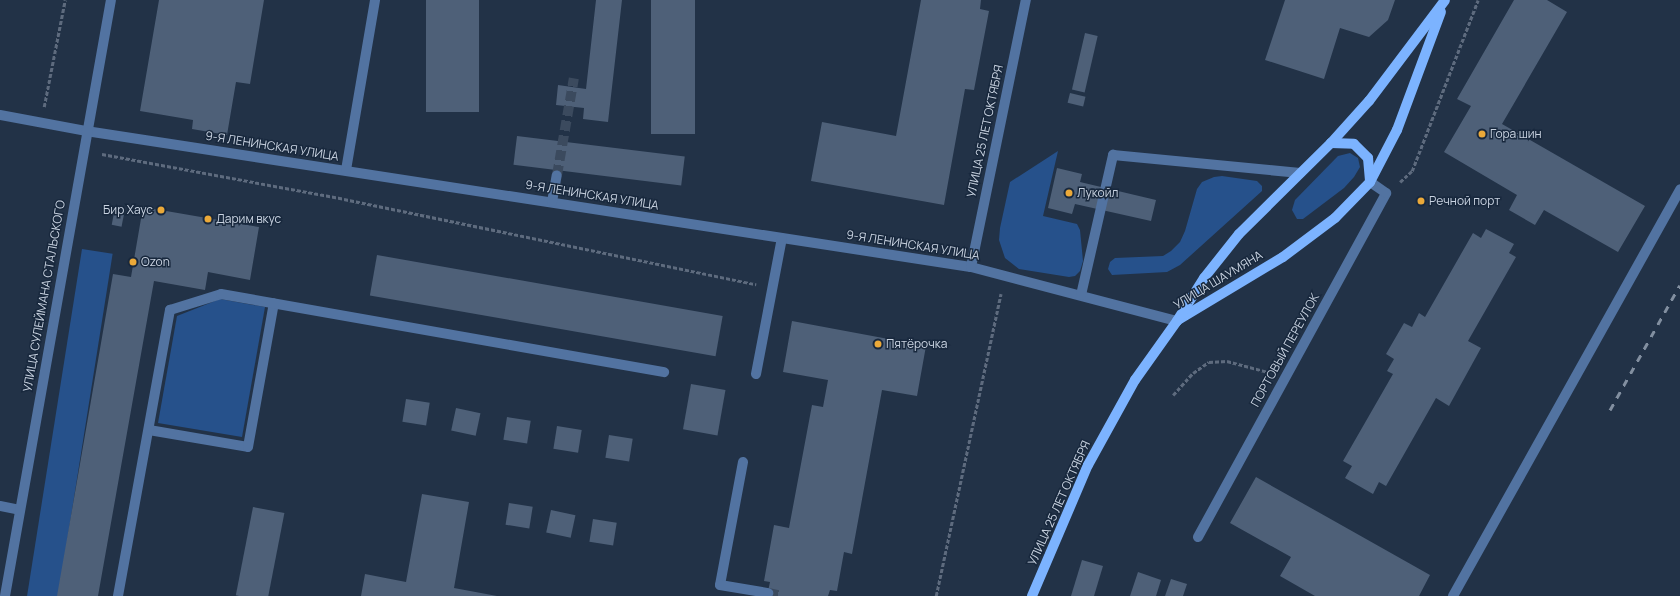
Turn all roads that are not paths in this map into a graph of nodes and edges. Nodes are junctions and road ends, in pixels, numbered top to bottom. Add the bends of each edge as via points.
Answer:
1 (111, 0) edge
2 (375, 0) edge
3 (1026, 0) edge
4 (1445, 0) edge
5 (0, 115) edge
6 (86, 131) junction
7 (1331, 143) junction
8 (346, 170) junction
9 (1300, 173) junction
10 (557, 175) tunnel mouth
11 (1370, 182) junction
12 (1680, 189) edge
13 (552, 202) junction
14 (782, 238) junction
15 (971, 267) junction
16 (1081, 295) junction
17 (274, 303) junction
18 (1177, 321) junction
19 (664, 372) dead end
20 (756, 374) dead end
21 (149, 430) junction
22 (743, 462) dead end
23 (0, 506) edge
24 (20, 510) junction
25 (1198, 537) dead end
26 (768, 594) dead end
27 (5, 596) edge
28 (118, 596) edge
29 (1032, 596) edge
30 (1453, 596) edge

1 - 6 street, УЛИЦА СУЛЕЙМАНА СТАЛЬСКОГО
2 - 8 street
3 - 15 street, УЛИЦА 25 ЛЕТ ОКТЯБРЯ
4 - 7 main road, УЛИЦА ШАУМЯНА via 1369,102
4 - 11 main road, УЛИЦА ШАУМЯНА via 1397,130
5 - 6 street, 9-Я ЛЕНИНСКАЯ УЛИЦА
6 - 8 street, 9-Я ЛЕНИНСКАЯ УЛИЦА
6 - 24 street, УЛИЦА СУЛЕЙМАНА СТАЛЬСКОГО
7 - 9 main road, УЛИЦА ШАУМЯНА
7 - 11 main road via 1354,144 1368,158
8 - 13 street, 9-Я ЛЕНИНСКАЯ УЛИЦА
9 - 16 street via 1113,155
9 - 18 main road, УЛИЦА ШАУМЯНА via 1240,234 1204,278
10 - 13 street
11 - 18 main road, УЛИЦА ШАУМЯНА via 1335,218 1283,257
11 - 25 street, ПОРТОВЫЙ ПЕРЕУЛОК via 1386,193
12 - 30 street
13 - 14 street, 9-Я ЛЕНИНСКАЯ УЛИЦА
14 - 15 street, 9-Я ЛЕНИНСКАЯ УЛИЦА
14 - 20 street
15 - 16 street, 9-Я ЛЕНИНСКАЯ УЛИЦА
16 - 18 street, 9-Я ЛЕНИНСКАЯ УЛИЦА
17 - 19 street
17 - 21 street via 220,294 170,310
17 - 21 street via 248,448
18 - 29 main road, УЛИЦА 25 ЛЕТ ОКТЯБРЯ via 1135,380 1088,465
21 - 28 street
22 - 26 street via 720,585
23 - 24 street
24 - 27 street, УЛИЦА СУЛЕЙМАНА СТАЛЬСКОГО

